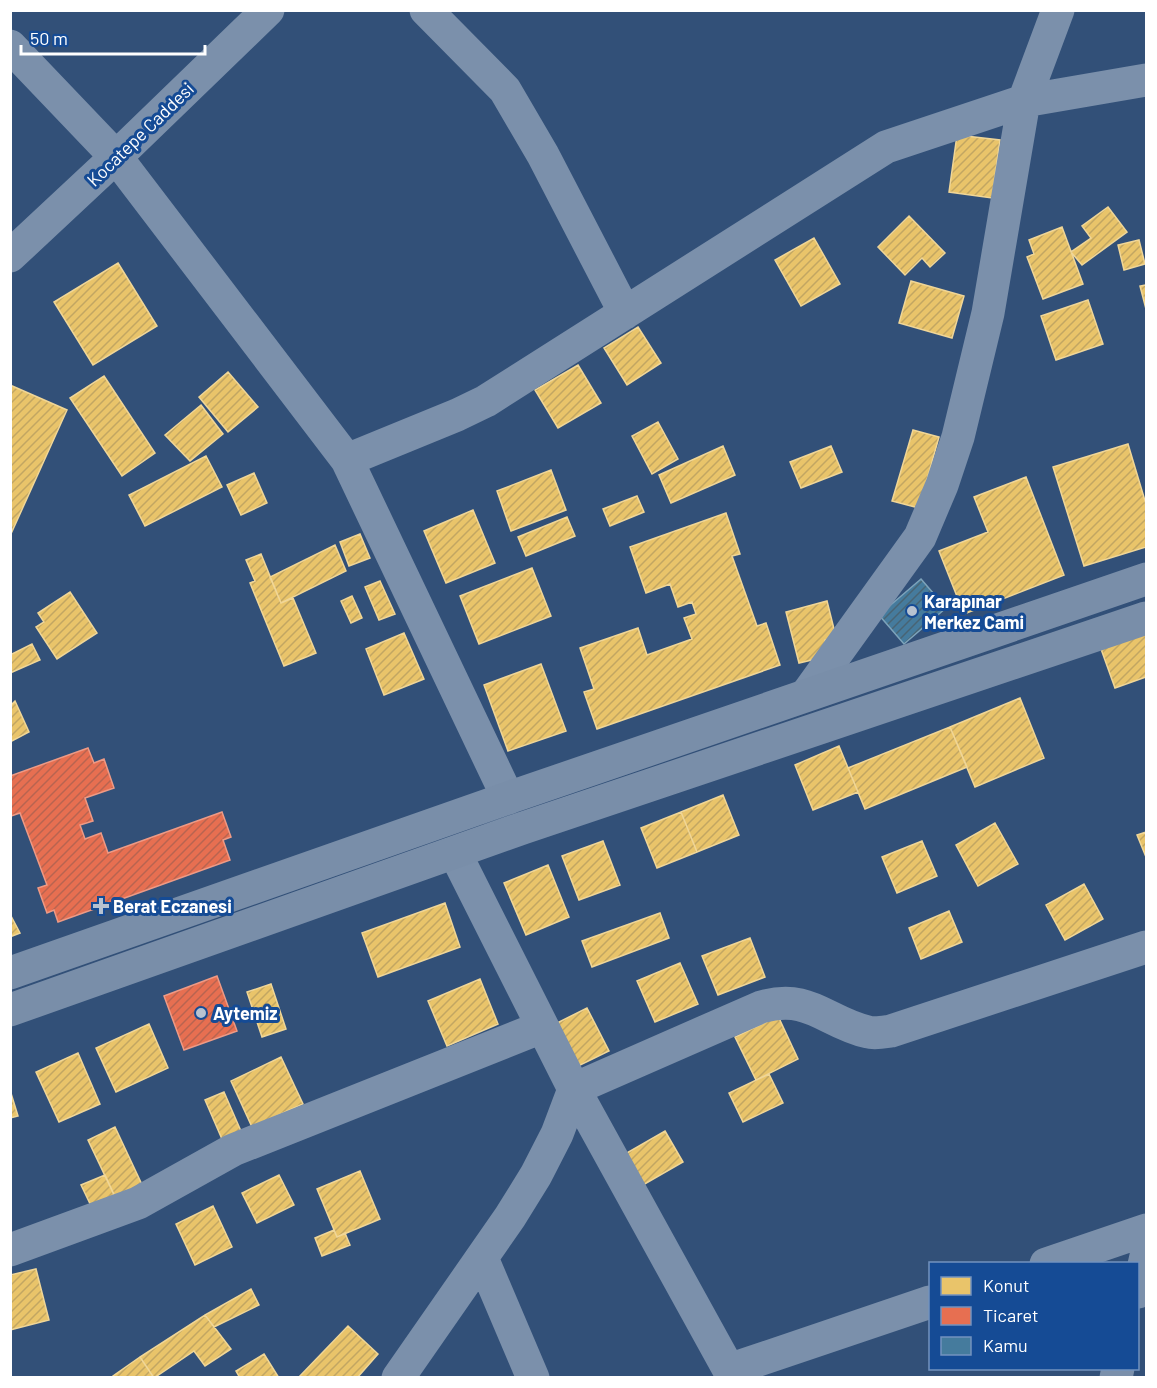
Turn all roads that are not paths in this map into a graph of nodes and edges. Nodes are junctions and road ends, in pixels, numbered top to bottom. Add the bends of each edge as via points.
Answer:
1 (268, 10) edge
2 (426, 10) edge
3 (1058, 10) edge
4 (10, 46) edge
5 (1146, 80) edge
6 (1024, 101) junction
7 (116, 158) junction
8 (10, 256) edge
9 (625, 313) junction
10 (347, 460) junction
11 (1146, 579) edge
12 (1146, 618) edge
13 (807, 694) junction
14 (508, 798) junction
15 (440, 822) junction
16 (523, 828) junction
17 (455, 853) junction
18 (1146, 947) edge
19 (10, 973) edge
20 (10, 1011) edge
21 (542, 1027) junction
22 (574, 1089) junction
23 (1146, 1230) edge
24 (10, 1250) edge
25 (1146, 1256) edge
26 (482, 1258) junction
27 (1049, 1262) edge
28 (1139, 1284) edge
29 (929, 1302) edge
30 (730, 1374) edge
31 (398, 1377) edge
32 (533, 1377) edge

1 - 7 street, Kocatepe Caddesi
2 - 9 street via 504,90 543,155
3 - 6 street
4 - 7 street
5 - 6 street
6 - 9 street via 886,147
6 - 13 street via 988,313 958,437 942,485 920,537
7 - 8 street, Kocatepe Caddesi
7 - 10 street
9 - 10 street via 486,401
10 - 14 street
11 - 13 main road
12 - 16 main road
13 - 14 main road
14 - 15 main road
14 - 16 main road
15 - 17 main road
15 - 19 main road
16 - 17 main road
17 - 20 main road
17 - 21 street
18 - 22 street via 891,1031 869,1033 806,1006 777,1002
21 - 22 street
21 - 24 street via 233,1150 138,1203
22 - 26 street via 536,1175
22 - 30 street
23 - 27 street
25 - 28 street
26 - 31 street
26 - 32 street
29 - 30 street

